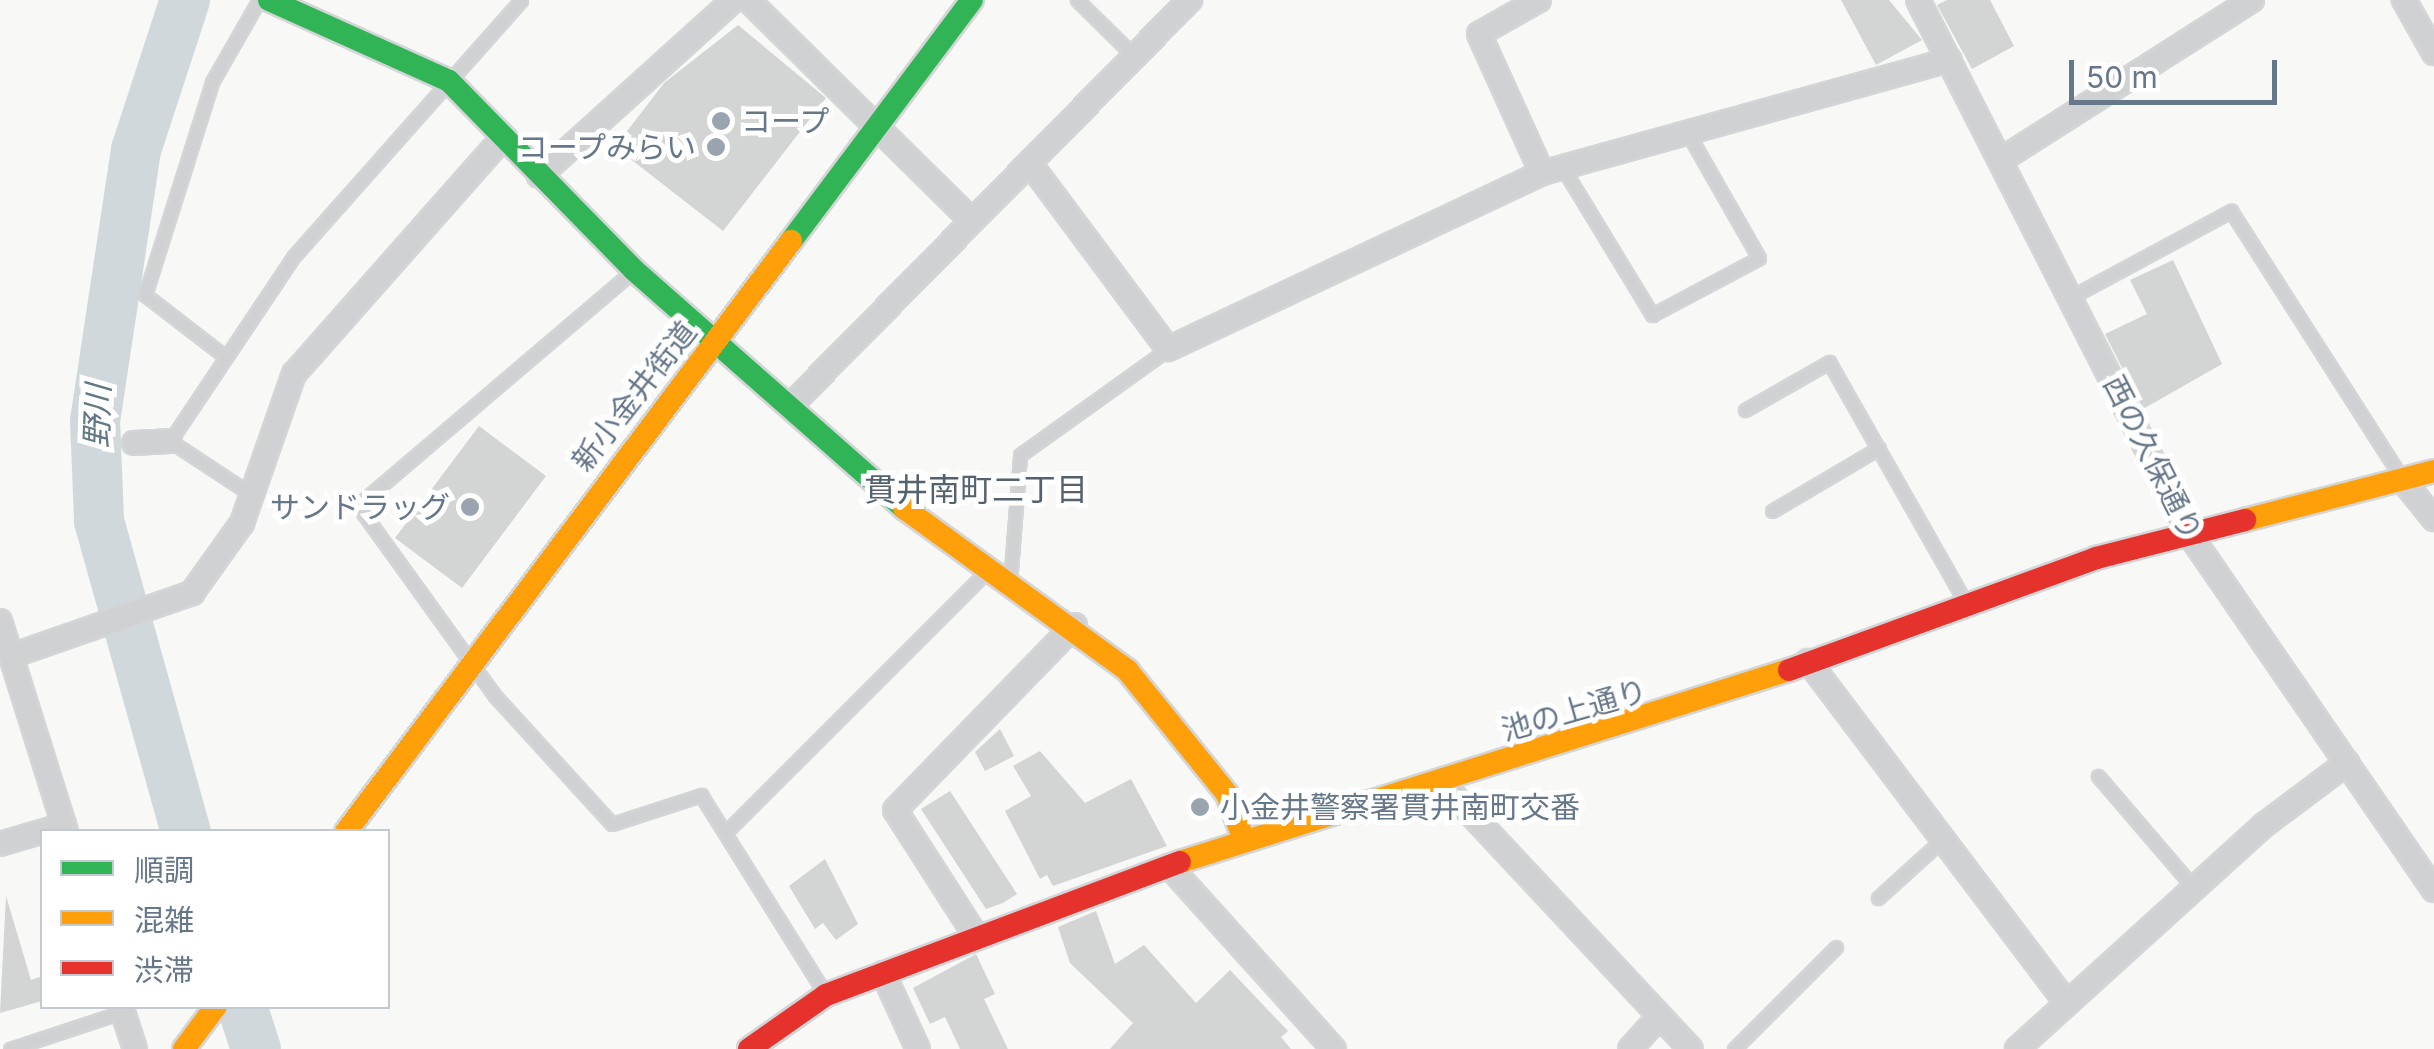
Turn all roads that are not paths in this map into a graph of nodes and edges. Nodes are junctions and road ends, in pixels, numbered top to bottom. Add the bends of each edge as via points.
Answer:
1 (259, 0) edge
2 (269, 0) edge
3 (521, 0) edge
4 (734, 0) edge
5 (748, 0) edge
6 (972, 0) edge
7 (1077, 0) edge
8 (1190, 0) edge
9 (1539, 0) edge
10 (1917, 0) edge
11 (2252, 0) edge
12 (2404, 0) edge
13 (2434, 52) edge
14 (1136, 58) junction
15 (1950, 60) junction
16 (449, 81) junction
17 (880, 123) junction
18 (502, 139) junction
19 (1692, 139) junction
20 (2004, 158) junction
21 (1031, 165) junction
22 (1553, 172) junction
23 (539, 176) junction
24 (970, 218) junction
25 (634, 270) junction
26 (2071, 297) junction
27 (715, 339) junction
28 (1168, 349) junction
29 (223, 355) junction
30 (790, 406) junction
31 (1745, 410) dead end
32 (170, 441) junction
33 (134, 443) dead end
34 (1880, 448) junction
35 (2434, 470) edge
36 (2404, 482) junction
37 (252, 495) junction
38 (1772, 511) dead end
39 (2434, 519) edge
40 (2192, 538) junction
41 (986, 573) junction
42 (1010, 584) junction
43 (1966, 603) junction
44 (1074, 625) junction
45 (4, 639) edge
46 (1808, 661) junction
47 (470, 662) junction
48 (2347, 763) junction
49 (2098, 776) dead end
50 (1440, 781) junction
51 (65, 828) edge
52 (348, 829) edge
53 (727, 831) junction
54 (40, 834) edge
55 (1244, 840) junction
56 (1942, 840) junction
57 (0, 844) edge
58 (1169, 866) junction
59 (2193, 887) junction
60 (2434, 890) edge
61 (1878, 898) dead end
62 (974, 932) junction
63 (1836, 946) dead end
64 (882, 973) junction
65 (826, 995) junction
66 (2066, 1002) junction
67 (122, 1010) edge
68 (212, 1012) edge
69 (1656, 1020) junction
70 (10, 1049) edge
71 (135, 1049) edge
72 (184, 1049) edge
73 (748, 1049) edge
74 (918, 1049) edge
75 (1334, 1049) edge
76 (1630, 1049) edge
77 (1691, 1049) edge
78 (1734, 1049) edge
79 (2017, 1049) edge

1 - 29 lane via 212,82 205,126 156,236 145,295
2 - 16 street
3 - 16 lane
4 - 23 street via 696,12
5 - 17 street
6 - 17 street, 新小金井街道
7 - 14 lane
8 - 14 street
9 - 22 street via 1479,34
10 - 15 street, 西の久保通り
11 - 20 street
12 - 13 street
14 - 21 street
15 - 19 street
15 - 20 street, 西の久保通り
16 - 18 street
16 - 29 lane via 294,256
17 - 24 street
17 - 27 street, 新小金井街道
18 - 23 street
18 - 37 street via 294,374
19 - 22 street
19 - 22 lane via 1759,258 1652,315
20 - 26 street, 西の久保通り
21 - 24 street
21 - 28 street
22 - 28 street
23 - 25 street
24 - 30 street
25 - 27 street
25 - 47 lane via 362,502
26 - 36 lane via 2231,211
26 - 40 street, 西の久保通り
27 - 30 street
27 - 47 street, 新小金井街道
28 - 42 lane via 1020,455
29 - 32 lane
30 - 41 street
31 - 34 lane via 1830,362
32 - 33 street
32 - 37 lane
34 - 38 lane
34 - 43 lane
35 - 36 street, 池の上通り
36 - 39 street
36 - 40 street, 池の上通り
37 - 45 street via 192,593 85,632
40 - 43 street, 池の上通り
40 - 48 street, 西の久保通り
41 - 42 street
41 - 53 lane
42 - 44 street
43 - 46 street, 池の上通り
44 - 55 street via 1172,714 1226,794
44 - 62 street via 896,810
45 - 51 street
46 - 50 street, 池の上通り via 1660,717
46 - 56 street
47 - 52 street, 新小金井街道
47 - 53 lane via 612,824 700,795
48 - 59 street
48 - 60 street, 西の久保通り
49 - 59 lane
50 - 55 street, 池の上通り
50 - 69 street
53 - 65 lane
54 - 57 street
55 - 58 street, 池の上通り
56 - 61 lane
56 - 66 street
58 - 62 street, 池の上通り
58 - 75 street
59 - 66 street
62 - 64 street, 池の上通り
63 - 78 lane
64 - 65 street, 池の上通り
64 - 74 street
65 - 73 street, 池の上通り
66 - 79 street
67 - 70 lane
67 - 71 street
68 - 72 street
69 - 76 street
69 - 77 street

